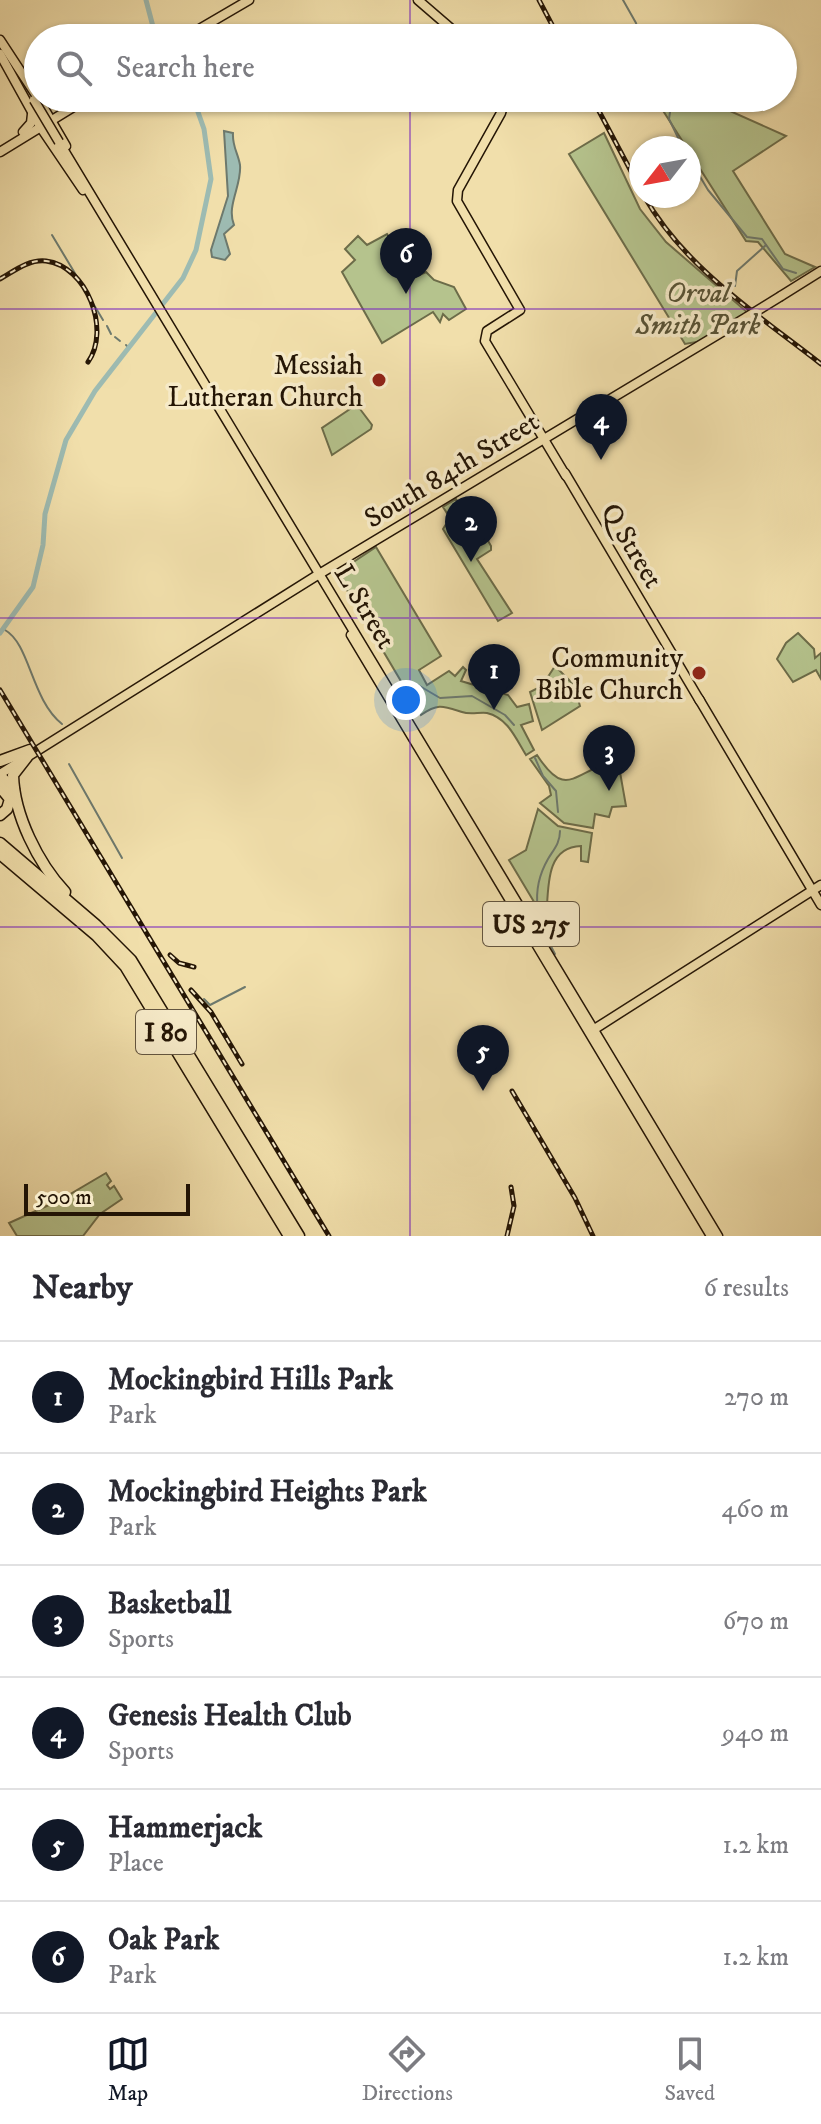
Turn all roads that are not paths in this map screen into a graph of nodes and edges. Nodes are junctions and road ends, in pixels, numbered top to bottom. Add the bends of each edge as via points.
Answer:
1 (240, 0) edge
2 (249, 0) edge
3 (418, 0) edge
4 (229, 7) junction
5 (215, 20) junction
6 (200, 24) edge
7 (208, 24) edge
8 (446, 24) edge
9 (0, 41) edge
10 (0, 52) edge
11 (18, 59) dead end
12 (24, 74) edge
13 (24, 77) edge
14 (24, 83) edge
15 (24, 88) edge
16 (24, 94) edge
17 (65, 112) edge
18 (496, 112) edge
19 (45, 119) edge
20 (24, 134) junction
21 (0, 149) edge
22 (821, 274) edge
23 (545, 440) junction
24 (320, 577) junction
25 (28, 754) junction
26 (0, 761) edge
27 (0, 773) edge
28 (0, 787) edge
29 (17, 794) junction
30 (0, 815) edge
31 (0, 843) edge
32 (2, 858) edge
33 (817, 891) edge
34 (821, 905) edge
35 (96, 925) junction
36 (593, 1031) junction
37 (289, 1236) edge
38 (299, 1236) edge
39 (711, 1236) edge
40 (718, 1236) edge

1 - 4 main road
2 - 5 main road
3 - 8 main road
4 - 5 main road
4 - 6 main road
5 - 7 main road
9 - 13 main road
9 - 14 main road, L Street / US 275
10 - 15 main road, L Street / US 275
10 - 16 main road
11 - 12 main road
17 - 19 main road via 59,121
18 - 23 main road, Q Street via 457,201 520,310 485,334 485,341
19 - 20 main road
19 - 20 main road via 31,123
19 - 20 main road via 38,134
19 - 24 main road, L Street / US 275
20 - 21 main road
22 - 23 main road, South 84th Street, bridge
23 - 24 main road, South 84th Street
23 - 33 main road, Q Street
24 - 25 main road, South 84th Street
24 - 36 main road, L Street / US 275
25 - 26 highway
25 - 27 main road, South 84th Street
25 - 29 highway via 13,775
27 - 29 highway
28 - 30 highway via 10,799
29 - 35 highway via 45,867
31 - 35 highway, I 80
32 - 37 highway, I 80 via 106,945 134,979
33 - 34 main road, Q Street
33 - 36 main road
35 - 38 highway, I 80 via 147,984
36 - 39 main road, L Street / US 275
36 - 40 main road, L Street / US 275

